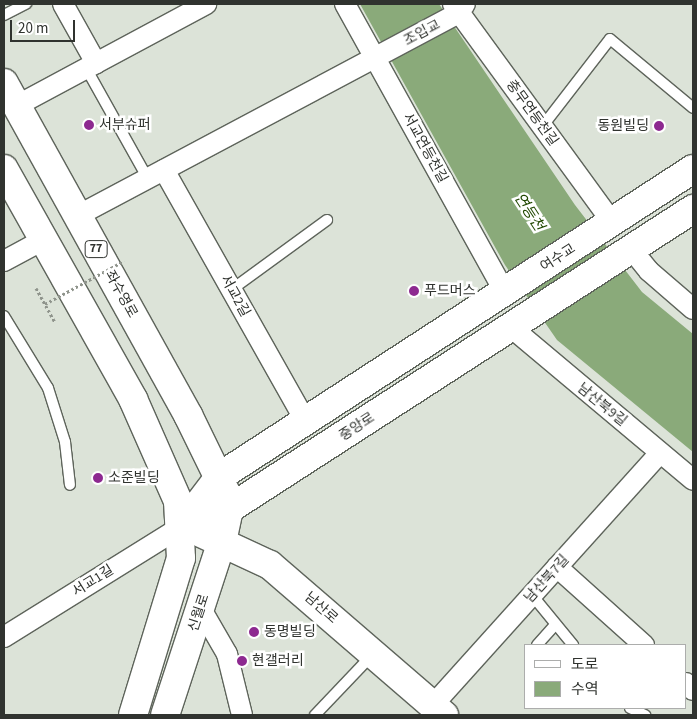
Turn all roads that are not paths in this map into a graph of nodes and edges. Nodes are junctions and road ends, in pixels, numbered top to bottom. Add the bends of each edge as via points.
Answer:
1 (26, 4) edge
2 (63, 4) edge
3 (206, 4) edge
4 (345, 4) edge
5 (459, 7) edge
6 (4, 15) edge
7 (380, 56) junction
8 (91, 66) junction
9 (10, 95) edge
10 (693, 108) edge
11 (542, 127) junction
12 (693, 168) edge
13 (4, 169) edge
14 (156, 174) junction
15 (693, 209) edge
16 (78, 216) junction
17 (327, 220) dead end
18 (612, 222) junction
19 (44, 240) junction
20 (632, 250) junction
21 (4, 261) edge
22 (231, 290) junction
23 (505, 293) junction
24 (693, 308) edge
25 (4, 316) edge
26 (520, 323) junction
27 (306, 422) junction
28 (660, 453) junction
29 (220, 476) junction
30 (693, 480) edge
31 (70, 485) dead end
32 (229, 509) junction
33 (182, 526) junction
34 (222, 541) junction
35 (557, 567) junction
36 (532, 595) junction
37 (201, 609) junction
38 (554, 626) junction
39 (6, 630) edge
40 (538, 644) edge
41 (571, 644) edge
42 (643, 644) edge
43 (373, 653) junction
44 (439, 710) edge
45 (632, 711) edge
46 (133, 715) edge
47 (165, 715) edge
48 (242, 715) edge
49 (315, 715) edge
50 (645, 715) edge

1 - 6 lane
2 - 8 street
3 - 8 street
4 - 7 street, 서교연등천길
5 - 7 street, 조입교
5 - 11 street, 충무연등천길
7 - 14 street
7 - 23 street, 서교연등천길
8 - 9 street
8 - 14 lane
9 - 16 street, 좌수영로 / 77
10 - 11 lane via 610,39
11 - 18 street, 충무연등천길
12 - 18 street, 여수교
13 - 19 street
14 - 16 street
14 - 22 street, 서교2길
15 - 20 street
16 - 29 street, 좌수영로 / 77
17 - 22 lane
18 - 23 street, 여수교
19 - 21 street
19 - 33 street via 151,434 178,501
20 - 24 street via 649,271
20 - 26 street
22 - 27 street, 서교2길
23 - 27 street, 여수교
25 - 31 lane via 48,388 65,442
26 - 28 street, 남산북9길
26 - 32 street, 중앙로
27 - 29 street, 여수교
28 - 30 street, 남산북9길
28 - 35 street, 남산북7길
29 - 32 street, 좌수영로 / 77
29 - 33 street
32 - 33 street, 중앙로
32 - 34 street, 신월로 / 77
33 - 34 street, 남산로
33 - 39 street, 서교1길
33 - 46 street via 172,592
34 - 37 street, 신월로 / 77
34 - 43 street, 남산로 via 270,565
35 - 36 street, 남산북7길
35 - 42 street
36 - 38 lane via 550,612
36 - 44 street, 남산북7길
37 - 47 street, 신월로 / 77
37 - 48 street via 227,654
38 - 40 lane
38 - 41 lane
43 - 44 street, 남산로
43 - 49 lane
45 - 50 lane

